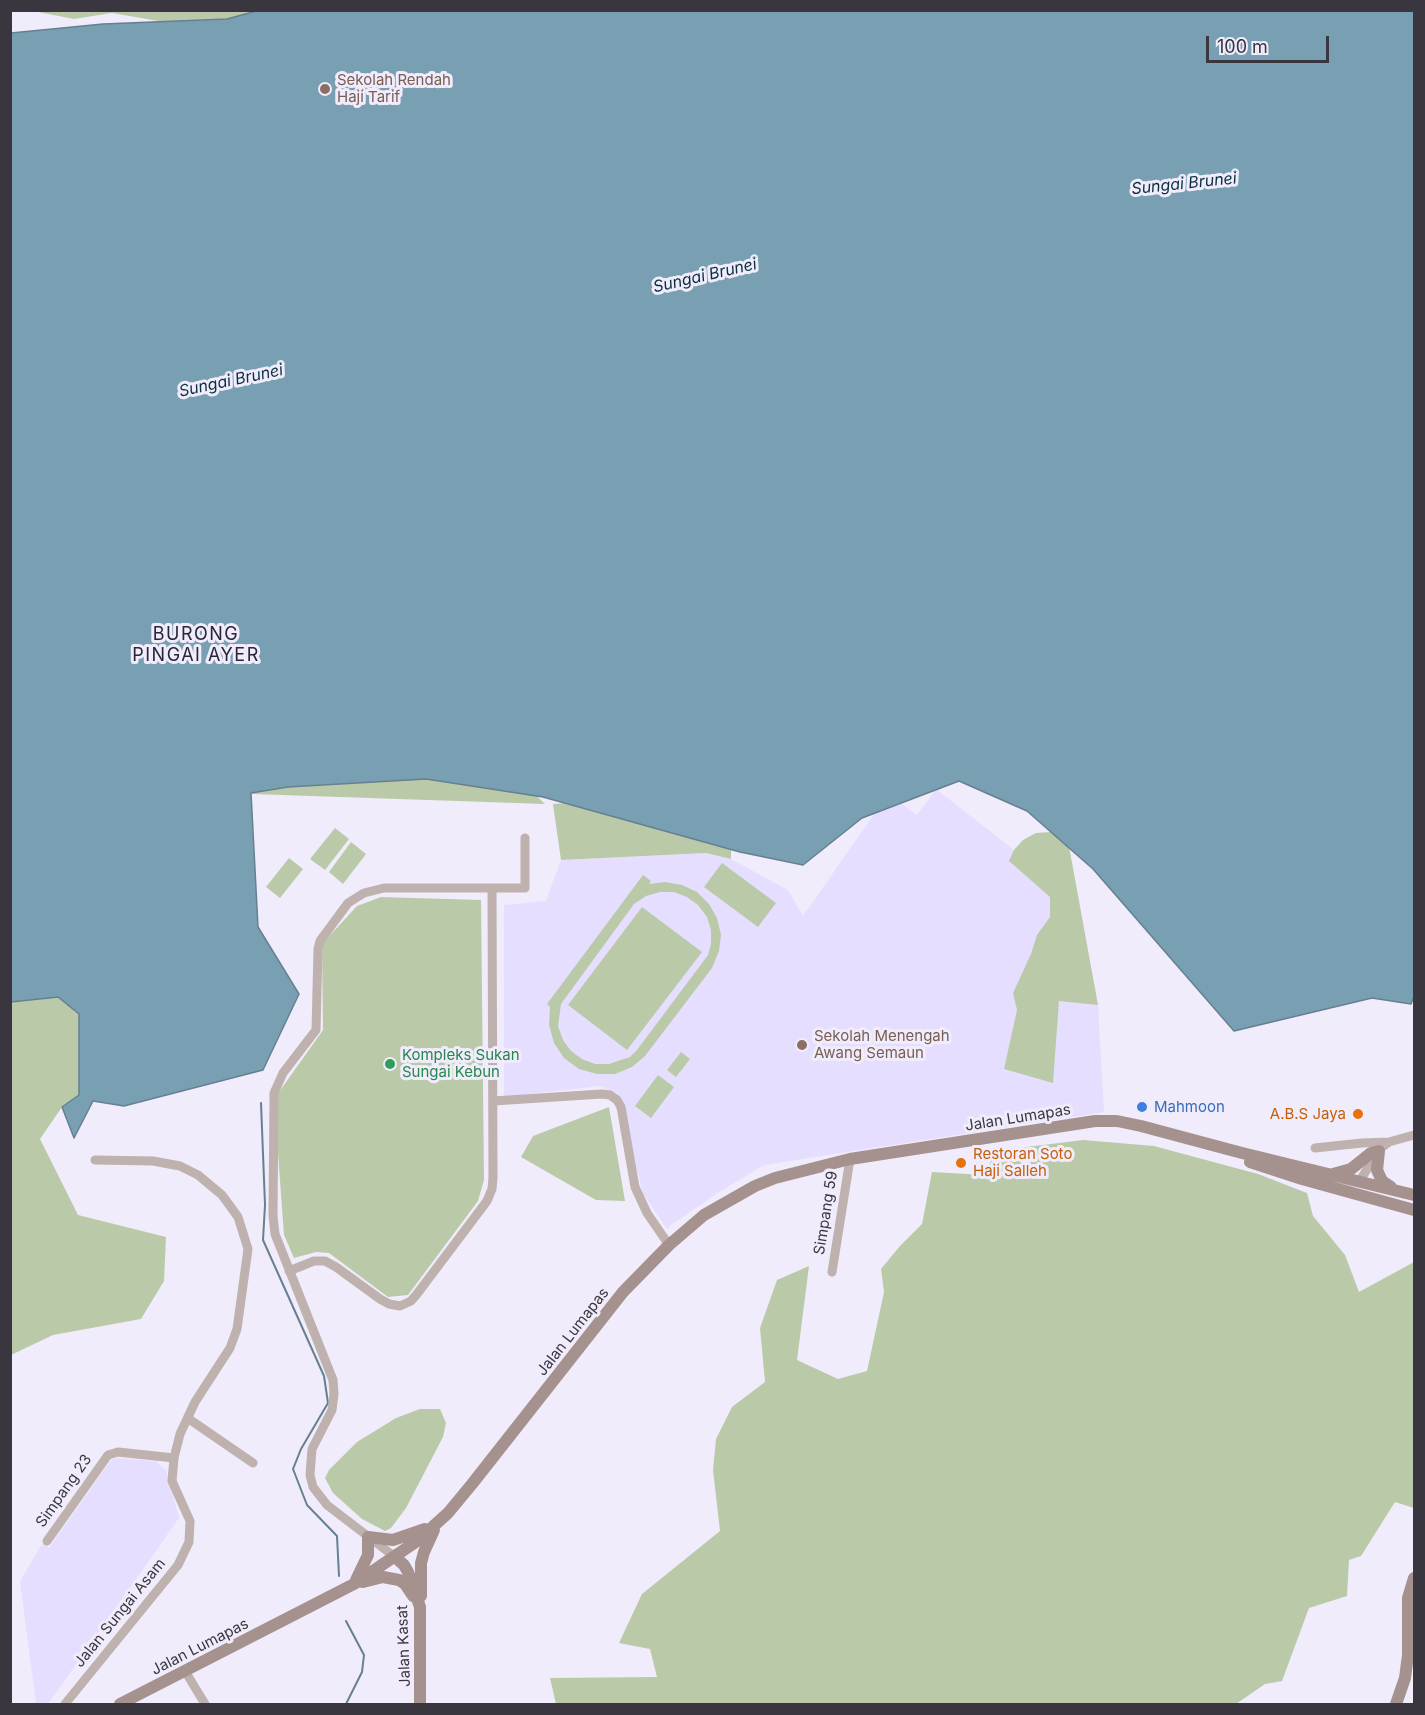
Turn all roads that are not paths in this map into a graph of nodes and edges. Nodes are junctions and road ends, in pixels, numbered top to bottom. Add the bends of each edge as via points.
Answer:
1 (525, 838) dead end
2 (492, 888) junction
3 (493, 1101) junction
4 (1117, 1122) junction
5 (1414, 1135) edge
6 (1389, 1142) junction
7 (1315, 1148) dead end
8 (1379, 1151) junction
9 (850, 1159) junction
10 (96, 1160) dead end
11 (1332, 1174) junction
12 (1302, 1179) junction
13 (1360, 1180) junction
14 (1395, 1190) junction
15 (1414, 1195) edge
16 (1411, 1209) edge
17 (669, 1245) junction
18 (289, 1270) junction
19 (832, 1272) dead end
20 (189, 1419) junction
21 (174, 1458) junction
22 (253, 1463) dead end
23 (437, 1524) junction
24 (368, 1537) junction
25 (47, 1541) dead end
26 (395, 1557) junction
27 (1414, 1578) edge
28 (354, 1584) junction
29 (420, 1607) junction
30 (185, 1671) junction
31 (65, 1704) edge
32 (120, 1704) edge
33 (205, 1704) edge
34 (420, 1704) edge
35 (1396, 1704) edge

1 - 2 street via 525,888
2 - 3 street
2 - 18 street via 373,889 348,903 320,941 316,1030 278,1082 272,1106 273,1216 275,1234
3 - 17 street via 602,1094 617,1100 634,1187
3 - 18 street via 493,1178 489,1195 411,1301 400,1306 389,1304 325,1261
4 - 9 main road, Jalan Lumapas via 1095,1121
4 - 11 main road, Jalan Lumapas
4 - 12 main road, Jalan Lumapas
5 - 6 street
6 - 7 street
6 - 8 street
8 - 11 main road via 1351,1169
8 - 13 street
8 - 14 main road via 1377,1170 1382,1181
9 - 17 main road, Jalan Lumapas via 755,1186 704,1215
9 - 19 street, Simpang 59
10 - 20 street, Jalan Sungai Asam via 153,1161 180,1166 222,1195 244,1233 248,1249 237,1329
11 - 13 main road, Jalan Lumapas
12 - 13 main road via 1309,1176 1347,1185
12 - 16 main road, Jalan Lumapas
13 - 14 main road
13 - 16 main road via 1367,1191
14 - 15 main road
17 - 23 main road, Jalan Lumapas via 623,1292
18 - 24 street via 333,1380 332,1410 312,1449 312,1481 327,1505
20 - 21 street, Jalan Sungai Asam via 180,1434
20 - 22 street
21 - 25 street, Simpang 23 via 118,1452 108,1455
21 - 31 street, Jalan Sungai Asam via 172,1481 190,1521 189,1542 178,1565
23 - 24 main road via 393,1540
23 - 26 main road, Jalan Lumapas
23 - 29 main road via 421,1563
24 - 26 street
24 - 28 main road via 368,1555
26 - 28 main road, Jalan Lumapas
26 - 29 main road, Jalan Kasat via 408,1572
27 - 35 main road via 1408,1599 1405,1678
28 - 29 main road via 383,1577 399,1580
28 - 30 main road, Jalan Lumapas
29 - 34 main road, Jalan Kasat
30 - 32 main road, Jalan Lumapas
30 - 33 street

